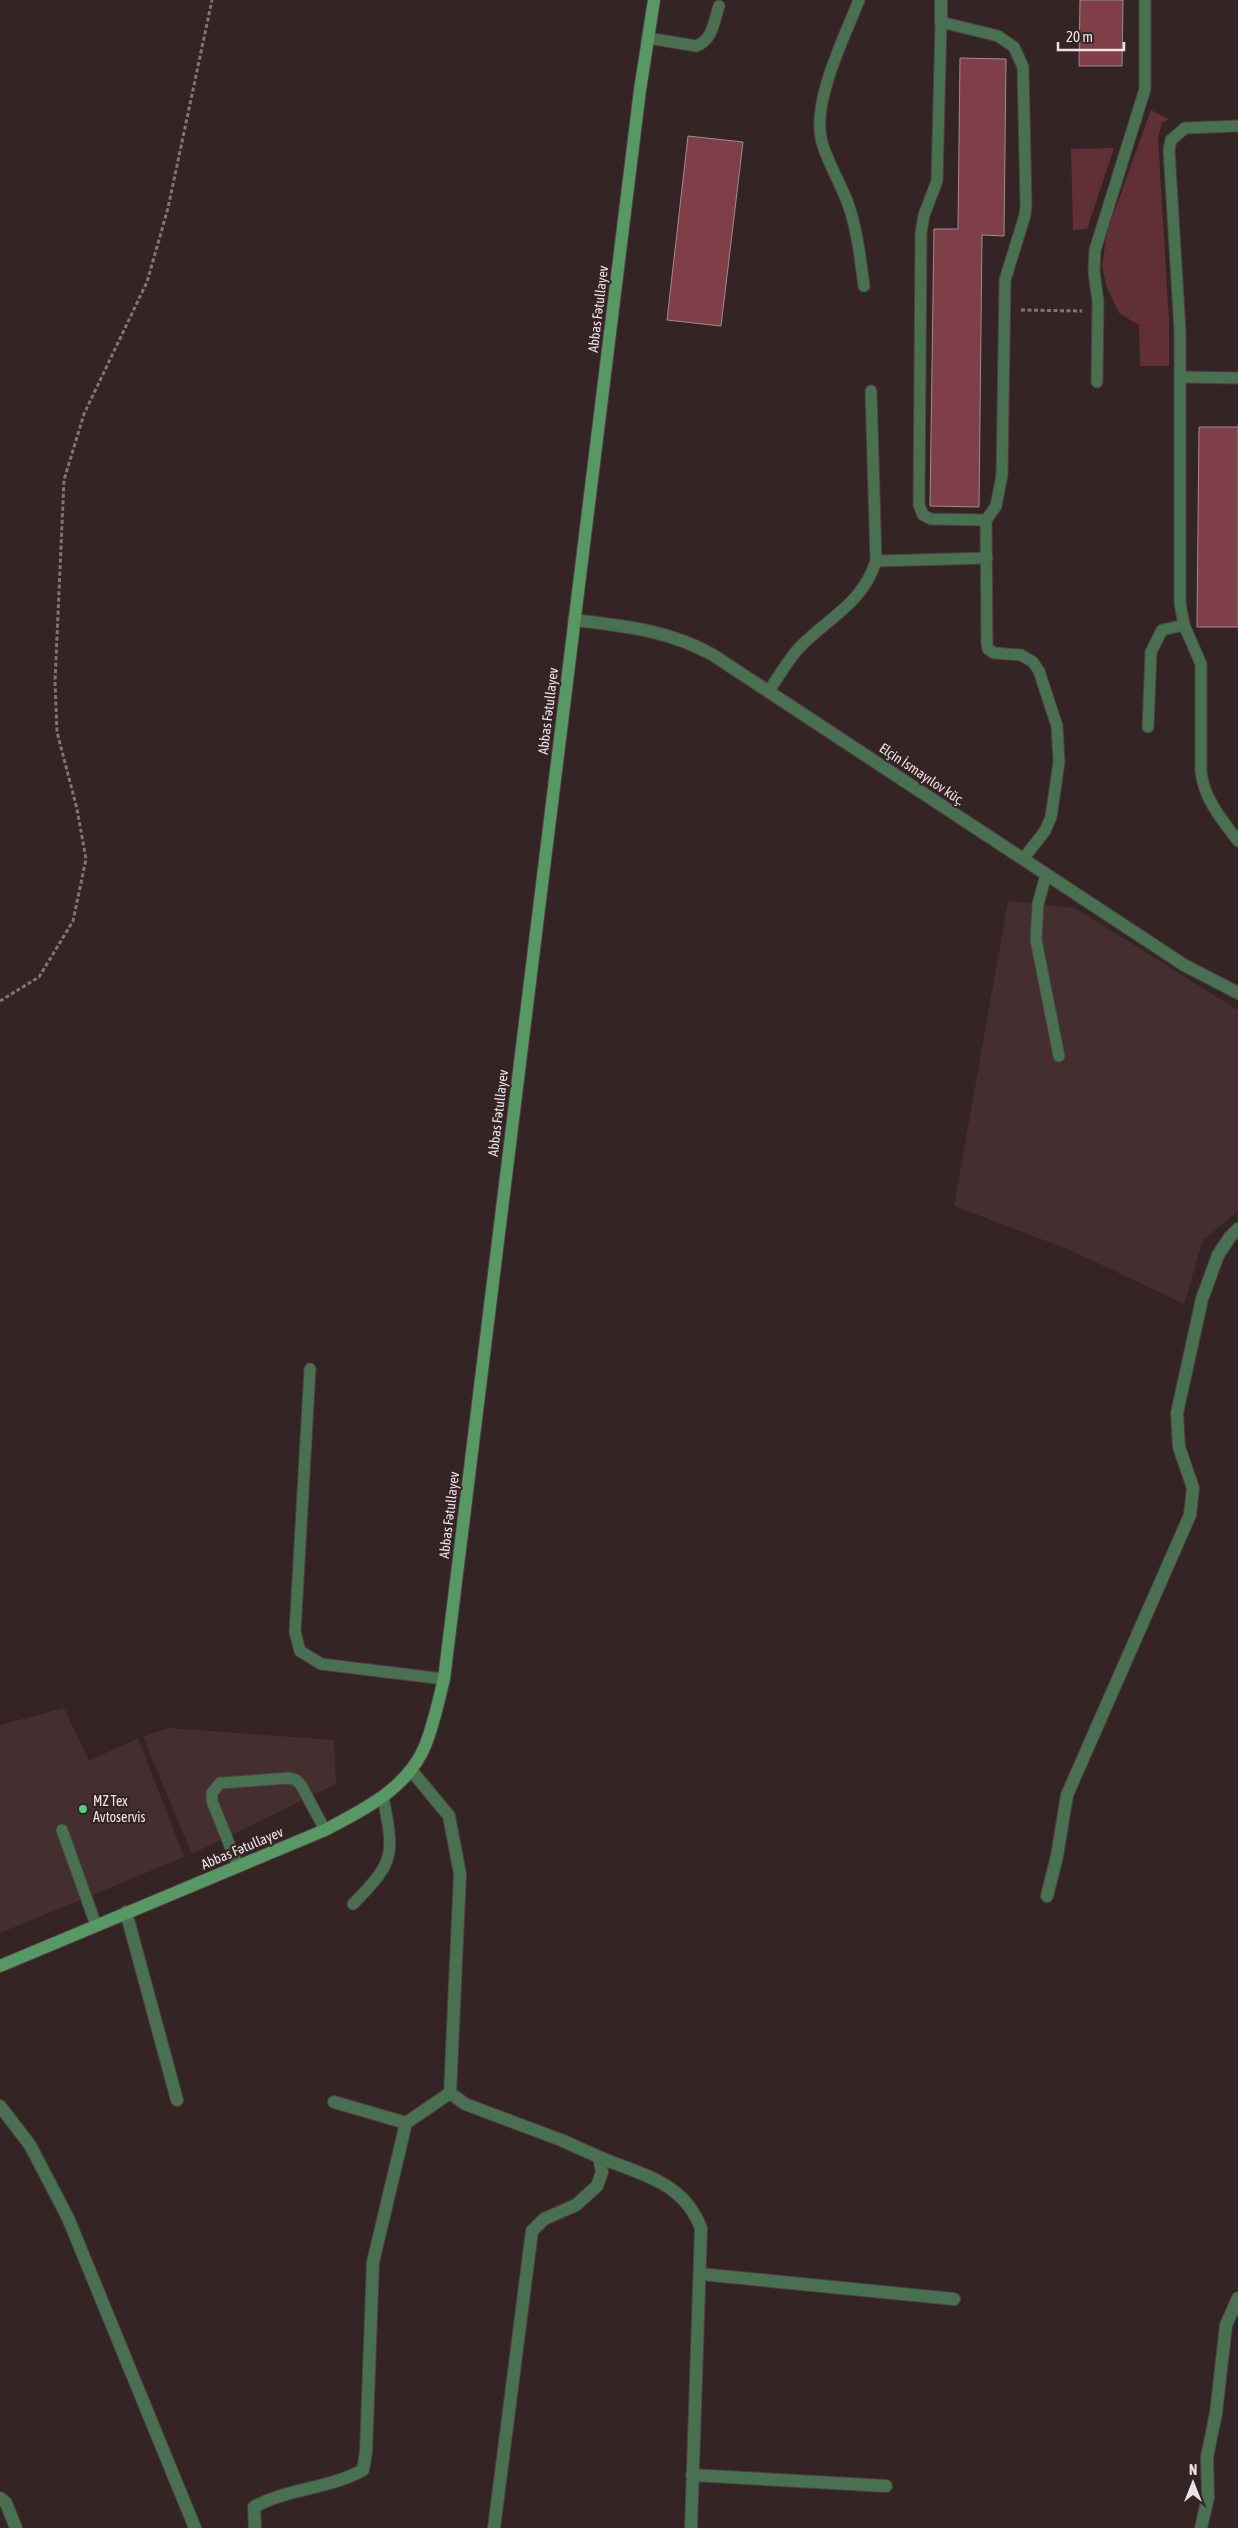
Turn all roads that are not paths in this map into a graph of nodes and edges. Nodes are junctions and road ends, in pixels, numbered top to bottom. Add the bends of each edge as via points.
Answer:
1 (654, 0) edge
2 (859, 0) edge
3 (941, 0) edge
4 (1144, 0) edge
5 (719, 6) dead end
6 (941, 22) junction
7 (648, 38) junction
8 (1238, 126) edge
9 (864, 286) dead end
10 (1180, 377) junction
11 (1238, 378) edge
12 (1097, 382) dead end
13 (870, 391) dead end
14 (986, 520) junction
15 (986, 558) junction
16 (876, 561) junction
17 (574, 620) junction
18 (1184, 625) junction
19 (769, 690) junction
20 (1148, 727) dead end
21 (1238, 841) edge
22 (1022, 859) junction
23 (1046, 875) junction
24 (1238, 993) edge
25 (1059, 1056) dead end
26 (1238, 1230) edge
27 (310, 1369) dead end
28 (444, 1679) junction
29 (411, 1770) junction
30 (383, 1796) junction
31 (62, 1830) dead end
32 (324, 1830) junction
33 (238, 1866) junction
34 (1046, 1896) dead end
35 (353, 1904) dead end
36 (126, 1912) junction
37 (96, 1925) junction
38 (0, 1966) edge
39 (450, 2093) junction
40 (177, 2100) dead end
41 (334, 2102) dead end
42 (2, 2113) edge
43 (406, 2122) junction
44 (598, 2157) junction
45 (700, 2274) junction
46 (1238, 2298) edge
47 (954, 2299) dead end
48 (692, 2475) junction
49 (886, 2486) dead end
50 (0, 2498) edge
51 (16, 2528) edge
52 (195, 2528) edge
53 (255, 2528) edge
54 (494, 2528) edge
55 (691, 2528) edge
56 (1201, 2528) edge

1 - 7 main road, Abbas Fətullayev
2 - 9 lane via 830,73 822,108 820,137 848,202 858,240
3 - 6 street
4 - 12 lane via 1145,89 1095,250
5 - 7 lane via 709,38 703,43 696,46
6 - 14 lane via 998,36 1014,48 1022,67 1026,204 1005,280 1002,475 996,506
6 - 14 lane via 937,181 921,233 919,505 924,515 931,519
7 - 17 main road, Abbas Fətullayev
8 - 10 lane via 1185,128 1170,140
10 - 11 lane
10 - 18 lane via 1180,603
13 - 16 lane
14 - 15 lane
15 - 16 lane
15 - 22 lane via 988,650 1020,655 1033,662 1057,726 1060,746 1051,817 1045,831
16 - 19 lane via 866,586 855,600 797,651
17 - 19 street, Elçin İsmayılov küç. via 640,628 694,644
17 - 28 main road, Abbas Fətullayev
18 - 20 lane via 1162,630 1152,648
18 - 21 lane via 1201,664 1202,786
19 - 22 street, Elçin İsmayılov küç.
22 - 23 street, Elçin İsmayılov küç.
23 - 24 street, Elçin İsmayılov küç. via 1184,966
23 - 25 lane via 1038,904 1036,940
26 - 34 street via 1218,1255 1202,1299 1177,1413 1179,1447 1193,1488 1190,1515 1067,1795 1057,1856
27 - 28 lane via 294,1632 300,1651 321,1664
28 - 29 main road, Abbas Fətullayev via 425,1747
29 - 30 main road, Abbas Fətullayev
29 - 39 street via 449,1816 460,1874
30 - 32 main road, Abbas Fətullayev
30 - 35 lane via 390,1851 381,1875
31 - 37 lane
32 - 33 main road, Abbas Fətullayev
32 - 33 lane via 296,1780 220,1783 212,1793 212,1801
33 - 36 main road, Abbas Fətullayev
36 - 37 main road, Abbas Fətullayev
36 - 40 street
37 - 38 main road, Abbas Fətullayev
39 - 43 street
39 - 44 street via 466,2104
41 - 43 street
42 - 52 street via 30,2145 68,2218
43 - 53 street via 373,2262 363,2470 346,2479 268,2499 254,2507
44 - 45 street via 673,2188 695,2211 701,2228
44 - 54 street via 602,2172 597,2186 576,2205 544,2219 532,2231
45 - 47 street
45 - 48 street
46 - 56 street via 1226,2325 1216,2413 1207,2457 1208,2497
48 - 49 street
48 - 55 street
50 - 51 street via 6,2503

